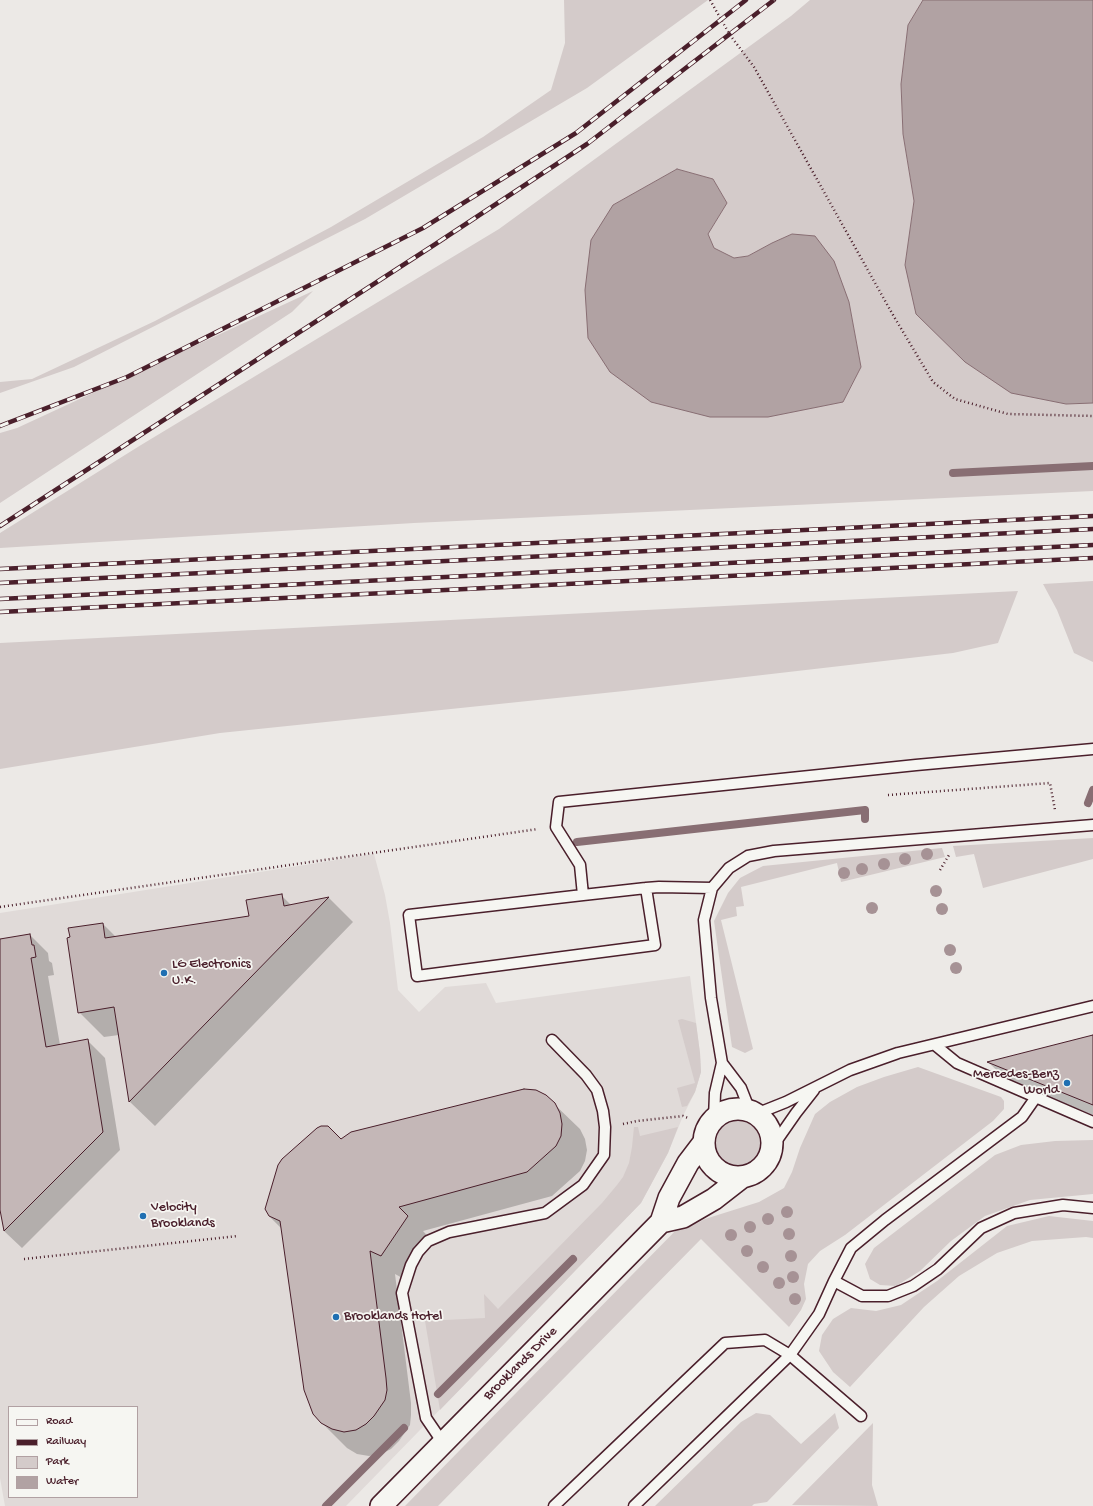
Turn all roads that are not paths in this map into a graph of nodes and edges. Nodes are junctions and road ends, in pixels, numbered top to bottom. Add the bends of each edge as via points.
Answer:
1 (1093, 749) edge
2 (1093, 825) edge
3 (646, 888) junction
4 (712, 888) junction
5 (583, 895) junction
6 (1093, 1006) edge
7 (552, 1040) dead end
8 (935, 1045) junction
9 (722, 1063) junction
10 (817, 1087) junction
11 (1036, 1097) junction
12 (753, 1112) junction
13 (714, 1119) junction
14 (1093, 1122) edge
15 (704, 1142) junction
16 (773, 1146) junction
17 (740, 1178) junction
18 (1093, 1208) edge
19 (661, 1222) junction
20 (834, 1281) junction
21 (790, 1354) junction
22 (861, 1416) dead end
23 (443, 1443) junction
24 (382, 1506) edge
25 (554, 1506) edge
26 (634, 1506) edge

1 - 5 lane via 559,802 556,826 580,865
2 - 4 lane via 774,851 748,856 729,868
3 - 4 lane
3 - 5 lane
3 - 5 lane via 655,945 417,976 409,915
4 - 9 lane via 704,920 711,998
6 - 8 lane
7 - 23 lane via 597,1090 605,1128 604,1155 583,1185 545,1213 449,1232 428,1241 410,1265 402,1293 426,1418
8 - 10 lane via 898,1053 857,1067
8 - 11 lane via 957,1063
9 - 12 lane via 741,1088
9 - 13 lane via 715,1093
10 - 12 lane
10 - 16 lane
11 - 14 lane
11 - 20 lane via 1022,1117 850,1248
12 - 13 street via 731,1110
12 - 16 street via 766,1122 772,1134
13 - 15 street
15 - 17 street via 710,1164 729,1177
15 - 19 street, Brooklands Drive via 688,1163 669,1198
16 - 17 street via 770,1158 763,1168 752,1175
17 - 19 street via 714,1199 683,1217
18 - 20 lane via 1063,1204 1014,1213 981,1228 938,1269 912,1286 888,1296 862,1296
19 - 23 street, Brooklands Drive
20 - 21 lane via 819,1314
21 - 22 lane
21 - 25 lane via 766,1340 725,1343
21 - 26 lane
23 - 24 street, Brooklands Drive

